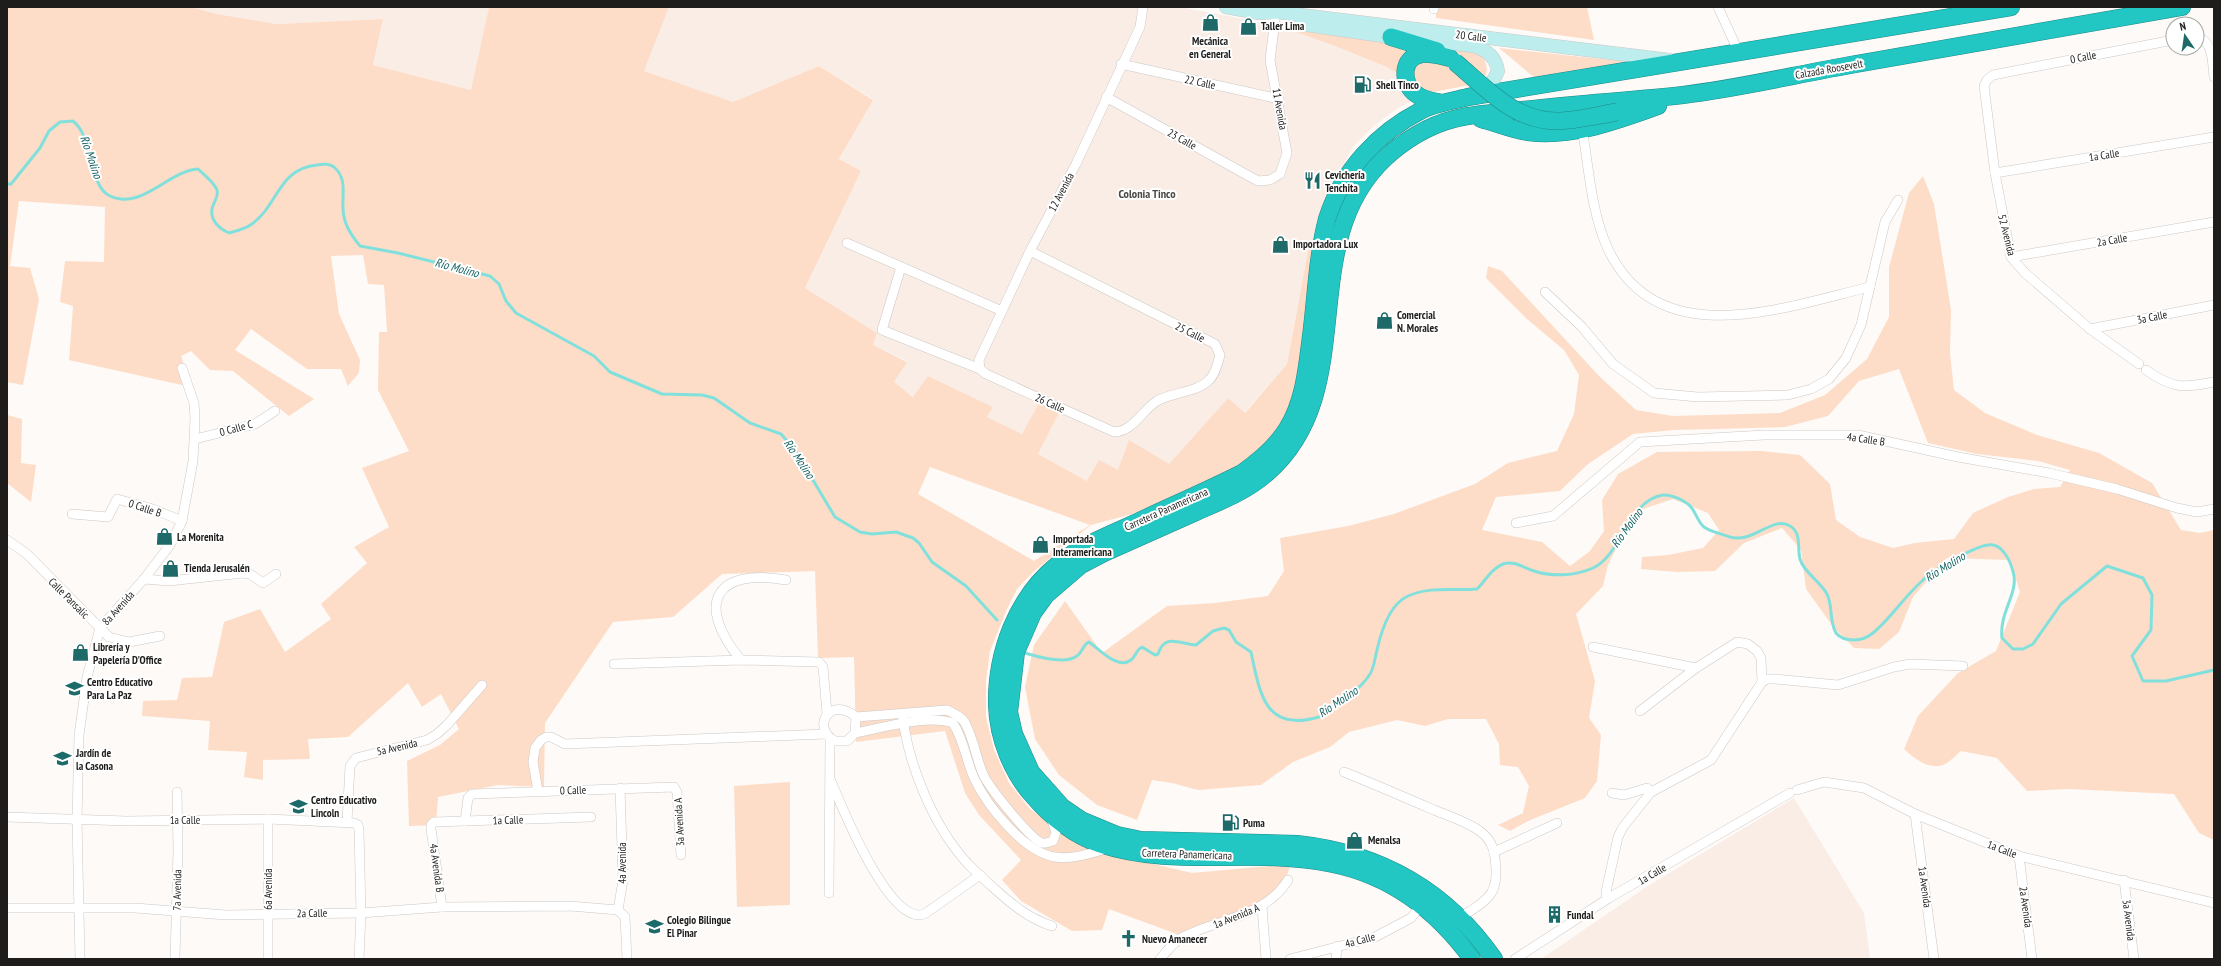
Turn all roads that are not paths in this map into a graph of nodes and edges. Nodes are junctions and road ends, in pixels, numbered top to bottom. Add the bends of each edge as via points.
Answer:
1 (1143, 7) edge
2 (1226, 7) edge
3 (1718, 7) edge
4 (2011, 7) edge
5 (2134, 7) edge
6 (2182, 7) edge
7 (1945, 12) edge
8 (1259, 13) junction
9 (1275, 20) junction
10 (1391, 37) junction
11 (2205, 39) edge
12 (2165, 42) edge
13 (1738, 53) junction
14 (1452, 60) junction
15 (1880, 60) junction
16 (1682, 62) junction
17 (1120, 64) junction
18 (1993, 75) joint
19 (2214, 77) edge
20 (1684, 95) junction
21 (1106, 97) junction
22 (1468, 97) junction
23 (1279, 99) junction
24 (1442, 103) junction
25 (1658, 106) junction
26 (1473, 117) junction
27 (1582, 128) junction
28 (2214, 137) edge
29 (1995, 173) junction
30 (1258, 181) joint
31 (1898, 200) dead end
32 (2214, 222) edge
33 (847, 243) dead end
34 (1030, 251) junction
35 (2011, 257) junction
36 (901, 267) junction
37 (1870, 287) junction
38 (1545, 292) dead end
39 (2214, 305) edge
40 (1002, 311) junction
41 (2090, 328) junction
42 (182, 368) dead end
43 (983, 372) junction
44 (2214, 382) edge
45 (275, 411) dead end
46 (1114, 432) joint
47 (195, 439) junction
48 (2213, 509) edge
49 (72, 514) dead end
50 (182, 521) junction
51 (1516, 523) dead end
52 (7, 540) edge
53 (276, 574) dead end
54 (144, 578) junction
55 (786, 580) dead end
56 (100, 628) junction
57 (160, 636) dead end
58 (1593, 647) dead end
59 (741, 660) junction
60 (614, 664) dead end
61 (1963, 666) dead end
62 (1696, 668) junction
63 (1762, 682) junction
64 (482, 684) dead end
65 (1640, 711) dead end
66 (827, 713) junction
67 (902, 713) junction
68 (856, 717) junction
69 (903, 724) junction
70 (855, 733) junction
71 (828, 736) junction
72 (1344, 772) dead end
73 (831, 781) junction
74 (620, 788) junction
75 (676, 789) joint
76 (538, 791) junction
77 (177, 792) dead end
78 (1651, 792) junction
79 (1612, 793) dead end
80 (1047, 811) junction
81 (1915, 814) junction
82 (7, 817) edge
83 (591, 817) dead end
84 (77, 819) junction
85 (268, 819) junction
86 (177, 820) junction
87 (466, 821) junction
88 (347, 822) junction
89 (1558, 823) dead end
90 (431, 829) joint
91 (1114, 847) junction
92 (1494, 852) junction
93 (681, 855) dead end
94 (2019, 856) junction
95 (980, 875) junction
96 (1288, 880) dead end
97 (2124, 880) junction
98 (829, 893) dead end
99 (1609, 898) junction
100 (2214, 903) edge
101 (1422, 904) junction
102 (442, 907) junction
103 (1262, 907) junction
104 (7, 908) edge
105 (79, 908) junction
106 (618, 910) junction
107 (177, 911) junction
108 (361, 913) junction
109 (268, 914) junction
110 (1461, 917) junction
111 (1052, 926) dead end
112 (1337, 946) junction
113 (80, 959) edge
114 (175, 959) edge
115 (268, 959) edge
116 (360, 959) edge
117 (627, 959) edge
118 (1160, 959) edge
119 (1266, 959) edge
120 (1290, 959) edge
121 (1336, 959) edge
122 (1472, 959) edge
123 (1494, 959) edge
124 (1516, 959) edge
125 (1934, 959) edge
126 (2032, 959) edge
127 (2134, 959) edge

1 - 17 street, 12 Avenida via 1140,27
2 - 8 main road, 20 Calle
3 - 13 street
4 - 7 highway
5 - 15 highway via 1911,46
6 - 15 highway, Calzada Roosevelt
7 - 13 highway
8 - 9 main road, 20 Calle
8 - 16 main road, 20 Calle via 1276,12
9 - 10 main road, 20 Calle
9 - 23 street, 11 Avenida via 1270,60
10 - 14 highway via 1424,46
10 - 22 main road, 20 Calle via 1474,46 1490,54 1497,65 1497,77
11 - 19 street via 2210,48
12 - 18 street, 0 Calle
13 - 16 highway
14 - 24 highway via 1426,54 1417,56 1409,62 1405,70 1407,85 1415,94
14 - 25 highway, bridge via 1503,103 1525,115 1546,120
15 - 20 highway, Calzada Roosevelt
16 - 22 highway
17 - 21 street, 12 Avenida
17 - 23 street, 22 Calle
18 - 29 street, 52 Avenida via 1984,86
20 - 25 highway
20 - 26 highway, Calzada Roosevelt via 1573,104
21 - 30 street, 23 Calle
21 - 34 street, 12 Avenida via 1076,164
22 - 24 highway, Carretera Panamericana
23 - 30 street, 11 Avenida via 1287,153 1280,174 1270,180
24 - 80 highway, Carretera Panamericana via 1422,110 1383,135 1353,168 1336,197 1327,220 1306,377 1295,414 1277,443 1242,473 1076,551 1047,574 1025,602 1003,650 998,680 997,712 1000,731 1014,768 1031,794
25 - 27 highway via 1610,123
26 - 27 highway via 1527,132 1551,133
26 - 110 highway, Carretera Panamericana via 1453,119 1413,137 1387,157 1359,190 1341,226 1316,395 1305,425 1289,452 1254,484 1104,553 1081,566 1046,595 1033,613 1016,652 1010,712 1014,734 1022,755 1041,785 1062,807 1080,820 1103,830 1141,840 1315,846 1369,859 1419,884
27 - 37 street via 1591,188 1608,249 1629,280 1643,294 1666,306 1693,315 1723,316 1771,310
28 - 29 street, 1a Calle
29 - 35 street, 52 Avenida
31 - 37 street via 1885,222
32 - 35 street, 2a Calle
33 - 36 street
34 - 40 street, 12 Avenida
34 - 46 street, 25 Calle via 1215,344 1219,351 1218,363 1209,380 1200,386 1159,400 1146,409 1130,428 1123,432
35 - 41 street, 52 Avenida via 2025,273
36 - 40 street
36 - 43 street, 26 Calle via 882,330
37 - 38 street via 1861,325 1846,358 1830,379 1811,389 1788,395 1698,397 1660,394 1648,390 1613,364 1582,327
39 - 41 street, 3a Calle
40 - 43 street, 12 Avenida via 979,360
41 - 44 street, 52 Avenida via 2161,380 2185,387
42 - 47 street, 8a Avenida via 194,403
43 - 46 street, 26 Calle
45 - 47 street, 0 Calle C via 255,424
47 - 50 street, 8a Avenida
48 - 51 street, 4a Calle B via 2197,512 2177,508 2117,489 2049,472 1958,457 1858,435 1764,435 1640,442 1553,516
49 - 50 street, 0 Calle B via 108,517 117,499 153,509
50 - 54 street, 8a Avenida via 170,545
52 - 56 street, Calle Pansalic via 27,554
53 - 54 street via 263,583 250,574 243,573 169,581
54 - 56 street, 8a Avenida
55 - 59 street via 745,579 727,584 719,592 715,604 718,618 731,647
56 - 57 street, Calle Pansalic via 109,637 119,641 129,642
56 - 84 street, 8a Avenida via 87,677 79,735
58 - 62 street
59 - 60 street
59 - 66 street via 819,662 823,667
61 - 63 street via 1904,665 1838,684 1775,679
62 - 63 street via 1737,642 1748,644 1761,658
62 - 65 street
63 - 78 street via 1711,760
64 - 88 street, 5a Avenida via 437,734 427,740 356,758 350,766
66 - 68 street via 833,710 846,710
66 - 71 street via 824,721
67 - 68 street
67 - 69 street
67 - 80 street via 947,710 957,715 966,724 983,774 994,793 1028,833 1040,843 1046,844 1053,841 1056,832
68 - 70 street
69 - 70 street
69 - 91 street via 944,720 954,723 974,777 985,797 1002,820 1041,854 1057,858
69 - 95 street via 915,772 932,810 947,837
70 - 71 street via 841,742
71 - 73 street
71 - 76 street via 565,744 546,737 538,744 533,756
72 - 92 street via 1481,832 1489,840
73 - 95 street via 858,846 888,892 913,915 920,916 926,913
73 - 98 street
74 - 75 street, 0 Calle
74 - 76 street, 0 Calle
74 - 106 street, 4a Avenida via 623,875
75 - 93 street, 3a Avenida A
76 - 87 street, 0 Calle via 469,794
77 - 86 street, 7a Avenida
78 - 79 street via 1647,788 1624,795
78 - 99 street via 1618,837 1607,887 1606,894
80 - 91 highway, Carretera Panamericana via 1076,833 1099,844
81 - 94 street, 1a Calle
81 - 99 street, 1a Calle via 1864,788 1824,782 1794,791
81 - 125 street, 1a Avenida
82 - 84 street, 1a Calle
83 - 87 street, 1a Calle
84 - 86 street, 1a Calle
84 - 105 street, 8a Avenida
85 - 86 street, 1a Calle
85 - 88 street, 1a Calle
85 - 109 street, 6a Avenida
86 - 107 street, 7a Avenida
87 - 90 street, 1a Calle via 434,822
88 - 108 street via 358,825 359,830
89 - 92 street
90 - 102 street, 4a Avenida B
91 - 101 highway, Carretera Panamericana via 1152,855 1280,856 1334,864 1376,877
92 - 110 street via 1498,876 1495,888 1485,902
94 - 97 street, 1a Calle
94 - 126 street, 2a Avenida
95 - 111 street via 1017,909 1036,921
96 - 103 street, 1a Avenida A via 1281,891
97 - 100 street, 1a Calle
97 - 127 street, 3a Avenida
99 - 124 street, 1a Calle
101 - 112 street, 4a Calle via 1411,918 1398,926 1375,937
101 - 122 highway, Carretera Panamericana via 1443,923
102 - 106 street, 2a Calle via 570,906
102 - 108 street, 2a Calle
103 - 118 street, 1a Avenida A via 1184,936
103 - 119 street
104 - 105 street, 2a Calle
105 - 107 street, 2a Calle
105 - 113 street, 8a Avenida
106 - 117 street via 625,917
107 - 109 street, 2a Calle via 226,915
107 - 114 street, 7a Avenida
108 - 109 street, 2a Calle
108 - 116 street
109 - 115 street, 6a Avenida
110 - 123 highway, Carretera Panamericana
112 - 120 street, 4a Calle
112 - 121 street

